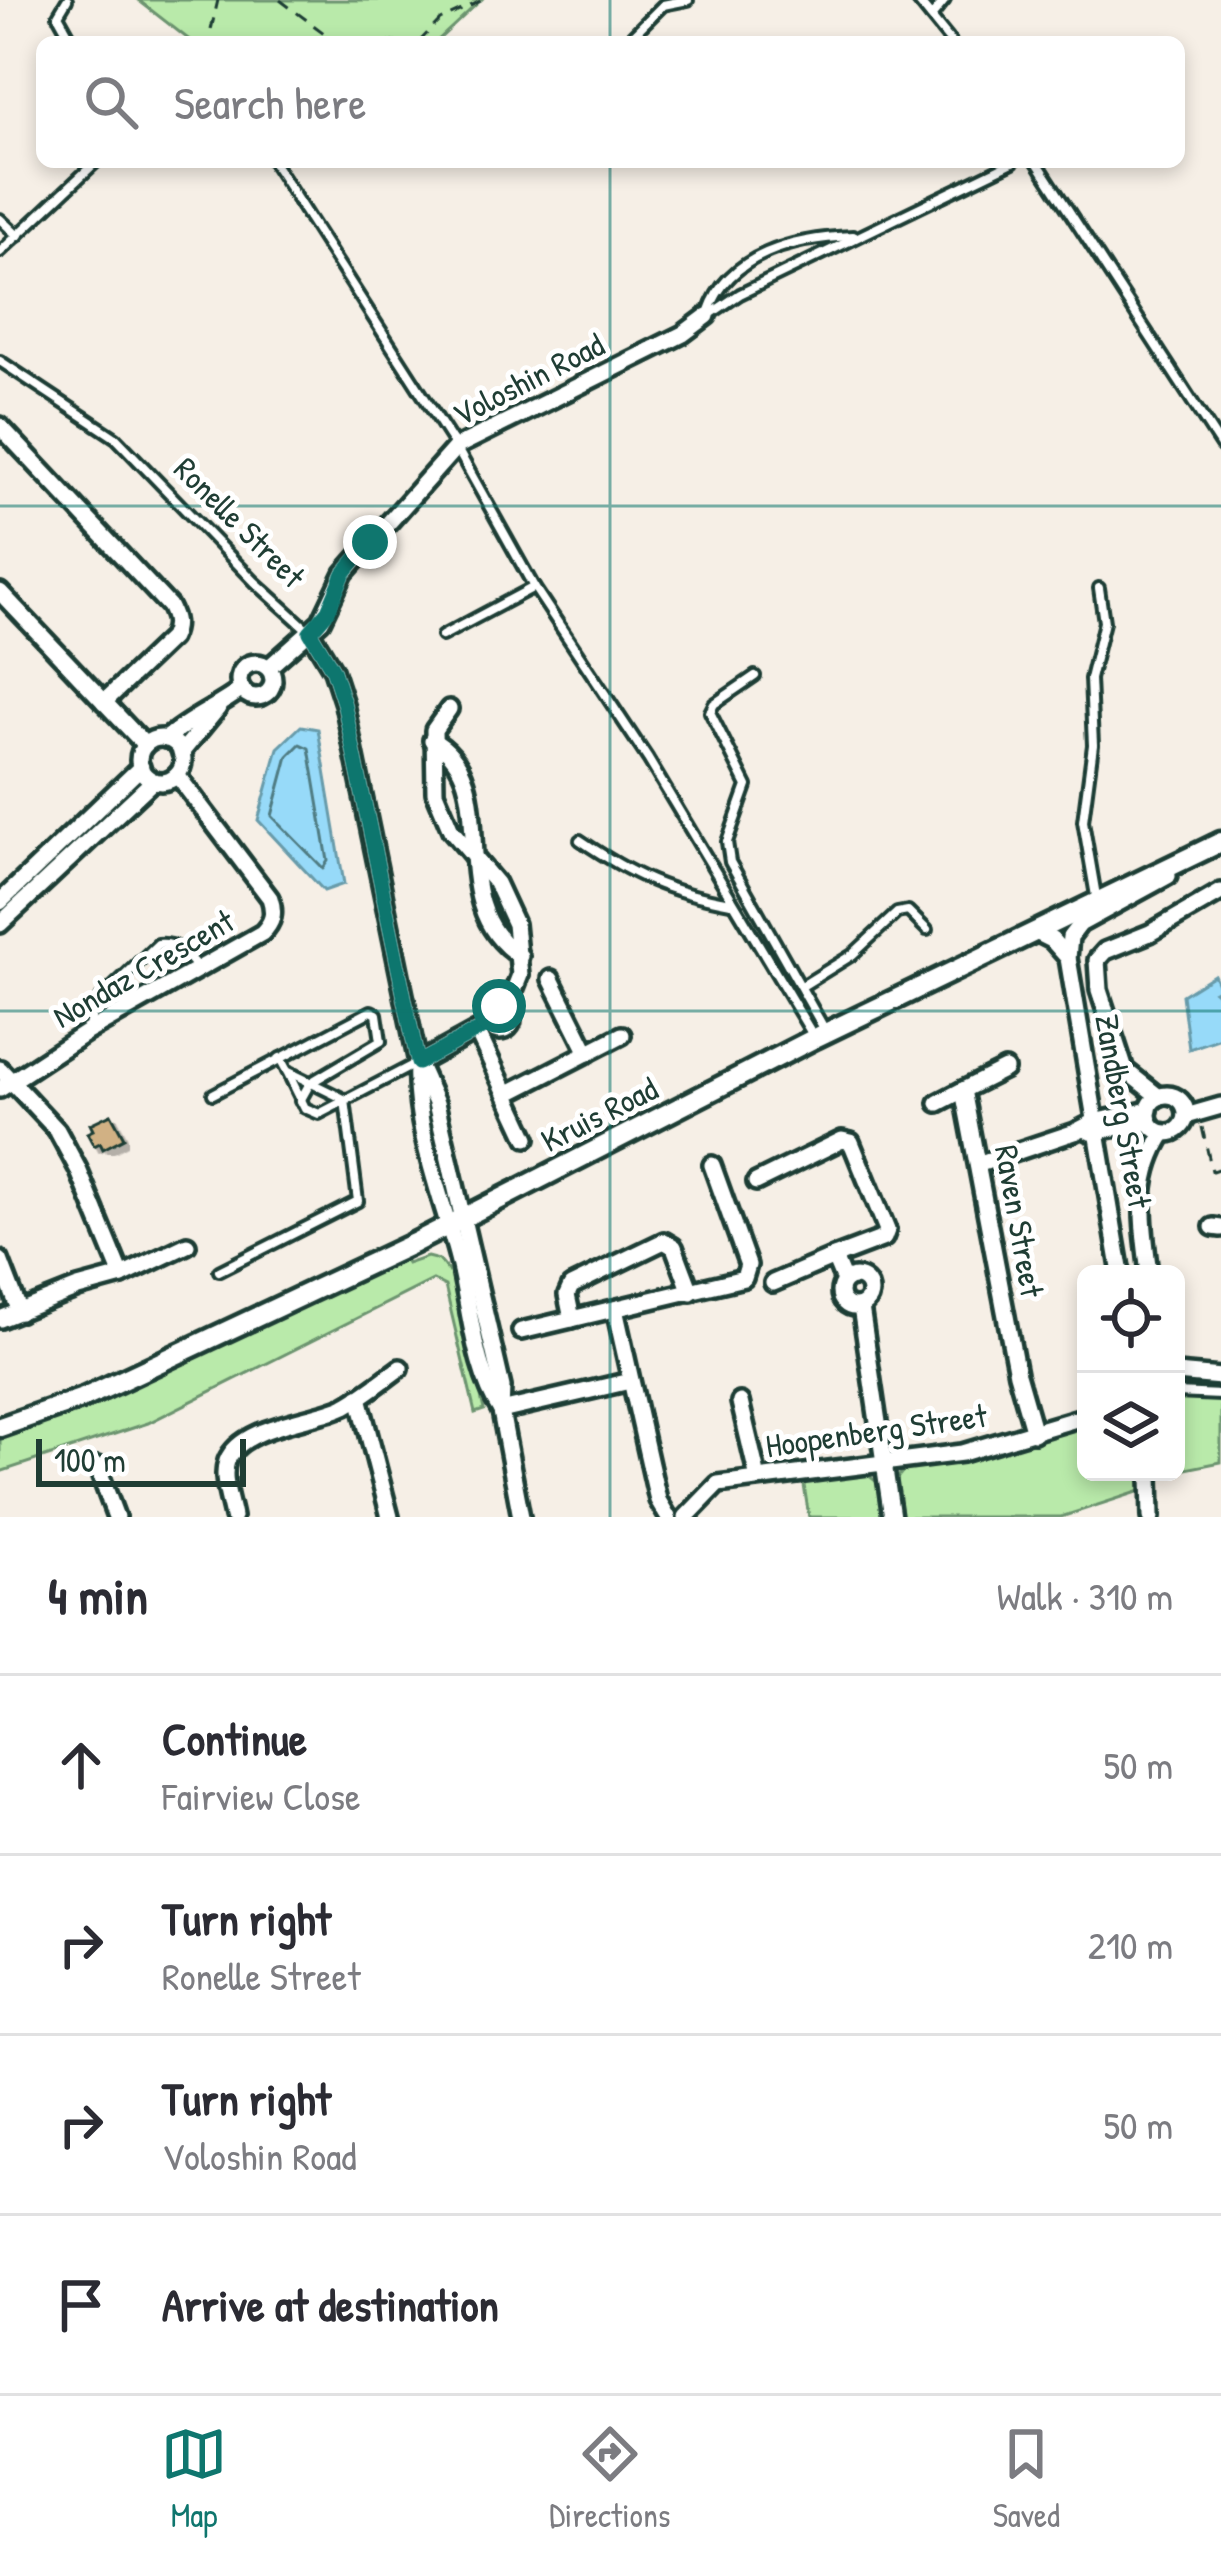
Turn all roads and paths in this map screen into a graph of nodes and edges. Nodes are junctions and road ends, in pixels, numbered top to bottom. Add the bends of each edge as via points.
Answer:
1 (67, 0) edge
2 (218, 0) edge
3 (280, 0) edge
4 (483, 0) edge
5 (688, 0) edge
6 (917, 0) edge
7 (945, 0) edge
8 (931, 17) junction
9 (211, 30) dead end
10 (70, 36) edge
11 (328, 36) edge
12 (425, 36) edge
13 (632, 36) edge
14 (946, 36) edge
15 (90, 168) edge
16 (277, 168) edge
17 (1001, 168) edge
18 (1041, 168) edge
19 (0, 219) edge
20 (18, 236) junction
21 (860, 236) junction
22 (0, 252) edge
23 (707, 316) junction
24 (0, 361) edge
25 (0, 426) edge
26 (1221, 446) edge
27 (456, 447) junction
28 (533, 587) junction
29 (1099, 588) dead end
30 (0, 592) edge
31 (310, 632) junction
32 (442, 636) dead end
33 (755, 676) dead end
34 (104, 702) junction
35 (220, 706) junction
36 (449, 710) dead end
37 (166, 739) junction
38 (432, 740) junction
39 (145, 745) junction
40 (182, 753) junction
41 (141, 767) junction
42 (177, 775) junction
43 (153, 781) junction
44 (580, 840) dead end
45 (1214, 845) edge
46 (471, 854) junction
47 (1221, 892) edge
48 (0, 902) edge
49 (733, 903) junction
50 (1097, 904) junction
51 (0, 924) edge
52 (927, 930) dead end
53 (1036, 932) junction
54 (520, 956) junction
55 (1068, 958) junction
56 (199, 969) junction
57 (551, 979) dead end
58 (802, 986) junction
59 (483, 1028) junction
60 (87, 1032) junction
61 (622, 1035) dead end
62 (821, 1036) junction
63 (588, 1053) junction
64 (280, 1058) junction
65 (418, 1063) junction
66 (1005, 1069) dead end
67 (286, 1071) junction
68 (4, 1080) edge
69 (310, 1083) junction
70 (963, 1090) junction
71 (213, 1094) dead end
72 (507, 1094) junction
73 (345, 1100) junction
74 (300, 1101) junction
75 (938, 1103) dead end
76 (1221, 1106) edge
77 (1152, 1110) junction
78 (1193, 1115) junction
79 (1095, 1127) junction
80 (1164, 1133) junction
81 (527, 1138) dead end
82 (980, 1164) junction
83 (712, 1165) dead end
84 (1221, 1168) edge
85 (756, 1182) dead end
86 (456, 1223) junction
87 (187, 1245) dead end
88 (834, 1257) junction
89 (0, 1260) edge
90 (1119, 1265) edge
91 (1148, 1265) edge
92 (219, 1271) dead end
93 (122, 1276) junction
94 (773, 1282) dead end
95 (691, 1292) junction
96 (615, 1309) junction
97 (20, 1312) junction
98 (0, 1319) edge
99 (572, 1319) junction
100 (521, 1331) dead end
101 (400, 1368) dead end
102 (1185, 1374) edge
103 (1221, 1377) edge
104 (630, 1381) junction
105 (1185, 1393) edge
106 (1221, 1395) edge
107 (359, 1397) junction
108 (740, 1402) dead end
109 (501, 1411) junction
110 (1077, 1420) edge
111 (0, 1427) edge
112 (1034, 1433) junction
113 (883, 1464) junction
114 (97, 1466) dead end
115 (758, 1478) junction
116 (1150, 1481) edge
117 (116, 1517) edge
118 (233, 1517) edge
119 (388, 1517) edge
120 (521, 1517) edge
121 (668, 1517) edge
122 (686, 1517) edge
123 (892, 1517) edge
124 (1151, 1517) edge

1 - 10 lane via 58,15
2 - 9 path
3 - 11 path
4 - 12 path
5 - 13 lane via 663,4
6 - 8 lane
7 - 8 lane
8 - 14 lane
15 - 20 lane
16 - 27 lane
17 - 21 lane
18 - 26 lane
19 - 20 lane
20 - 22 lane
21 - 23 lane
21 - 23 lane via 790,242 722,281
23 - 27 street, Voloshin Road
24 - 31 lane, Ronelle Street via 116,438
25 - 34 street via 174,617 170,638
27 - 28 lane
27 - 31 street, Voloshin Road via 349,568
28 - 32 lane
28 - 49 lane
29 - 50 lane via 1104,622 1090,679 1094,745 1083,821
30 - 34 street
31 - 35 street, Voloshin Road via 268,668 246,667 242,689
31 - 65 street, Ronelle Street via 344,704
33 - 58 lane via 710,712 747,786 727,848
34 - 39 street
35 - 37 street via 197,713
35 - 40 street
36 - 38 street
37 - 39 street
37 - 40 street
38 - 46 street via 441,810
38 - 46 street via 453,754 466,783
39 - 41 street
40 - 42 street
41 - 43 street
41 - 48 street
42 - 43 street
42 - 56 street, Nondaz Crescent via 273,906 262,933
43 - 51 street
44 - 49 lane via 658,887
45 - 50 street, Kruis Road
45 - 55 street via 1080,923
46 - 54 street via 506,902
46 - 54 street via 484,919
47 - 77 street via 1096,960 1125,1070 1149,1085
49 - 62 lane
50 - 53 street, Kruis Road
52 - 58 lane via 901,911
53 - 55 street
53 - 62 street, Kruis Road
54 - 59 street via 506,1008 492,1010
55 - 79 street, Zandberg Street
56 - 60 street, Nondaz Crescent
56 - 60 lane via 180,948 158,944 94,1005
57 - 63 street
58 - 62 lane
59 - 65 street
59 - 72 street
60 - 68 street, Nondaz Crescent
61 - 63 street
62 - 86 street, Kruis Road
63 - 72 street
64 - 67 lane
64 - 69 lane via 377,1013 381,1041
64 - 71 lane
65 - 73 lane
65 - 86 street, Ronelle Street via 416,1087
66 - 70 street
67 - 69 lane
67 - 74 lane
68 - 93 street via 57,1130
69 - 73 lane
69 - 74 lane
70 - 75 street
70 - 82 street, Raven Street
72 - 81 street
73 - 74 lane via 320,1114
73 - 92 lane via 358,1201
76 - 78 street
77 - 78 street via 1176,1097
77 - 79 street
77 - 80 street
78 - 80 street
78 - 84 path via 1212,1171
79 - 82 street
79 - 90 street, Zandberg Street
80 - 91 street via 1147,1162
82 - 112 street, Raven Street via 1016,1374
83 - 95 street via 748,1272
85 - 88 street via 842,1140 855,1146 887,1230
86 - 109 street, Ronelle Street via 488,1391
86 - 111 street, Kruis Road via 86,1397
87 - 93 street
88 - 94 street
88 - 113 street via 844,1281 868,1284 861,1307
89 - 97 street
93 - 97 street
95 - 96 street
95 - 99 street via 674,1246 664,1240 571,1286
96 - 99 street
96 - 104 street
97 - 98 street
99 - 100 street
101 - 107 street
102 - 103 street
104 - 109 street
104 - 121 street
105 - 106 lane
107 - 118 street via 272,1428 232,1452 225,1469
107 - 119 street
108 - 115 street
109 - 120 street, Ronelle Street
110 - 112 street, Hoopenberg Street
112 - 113 street, Hoopenberg Street via 982,1450
113 - 115 street, Hoopenberg Street
113 - 123 street
114 - 117 street
115 - 122 street, Hoopenberg Street via 712,1487
116 - 124 street

